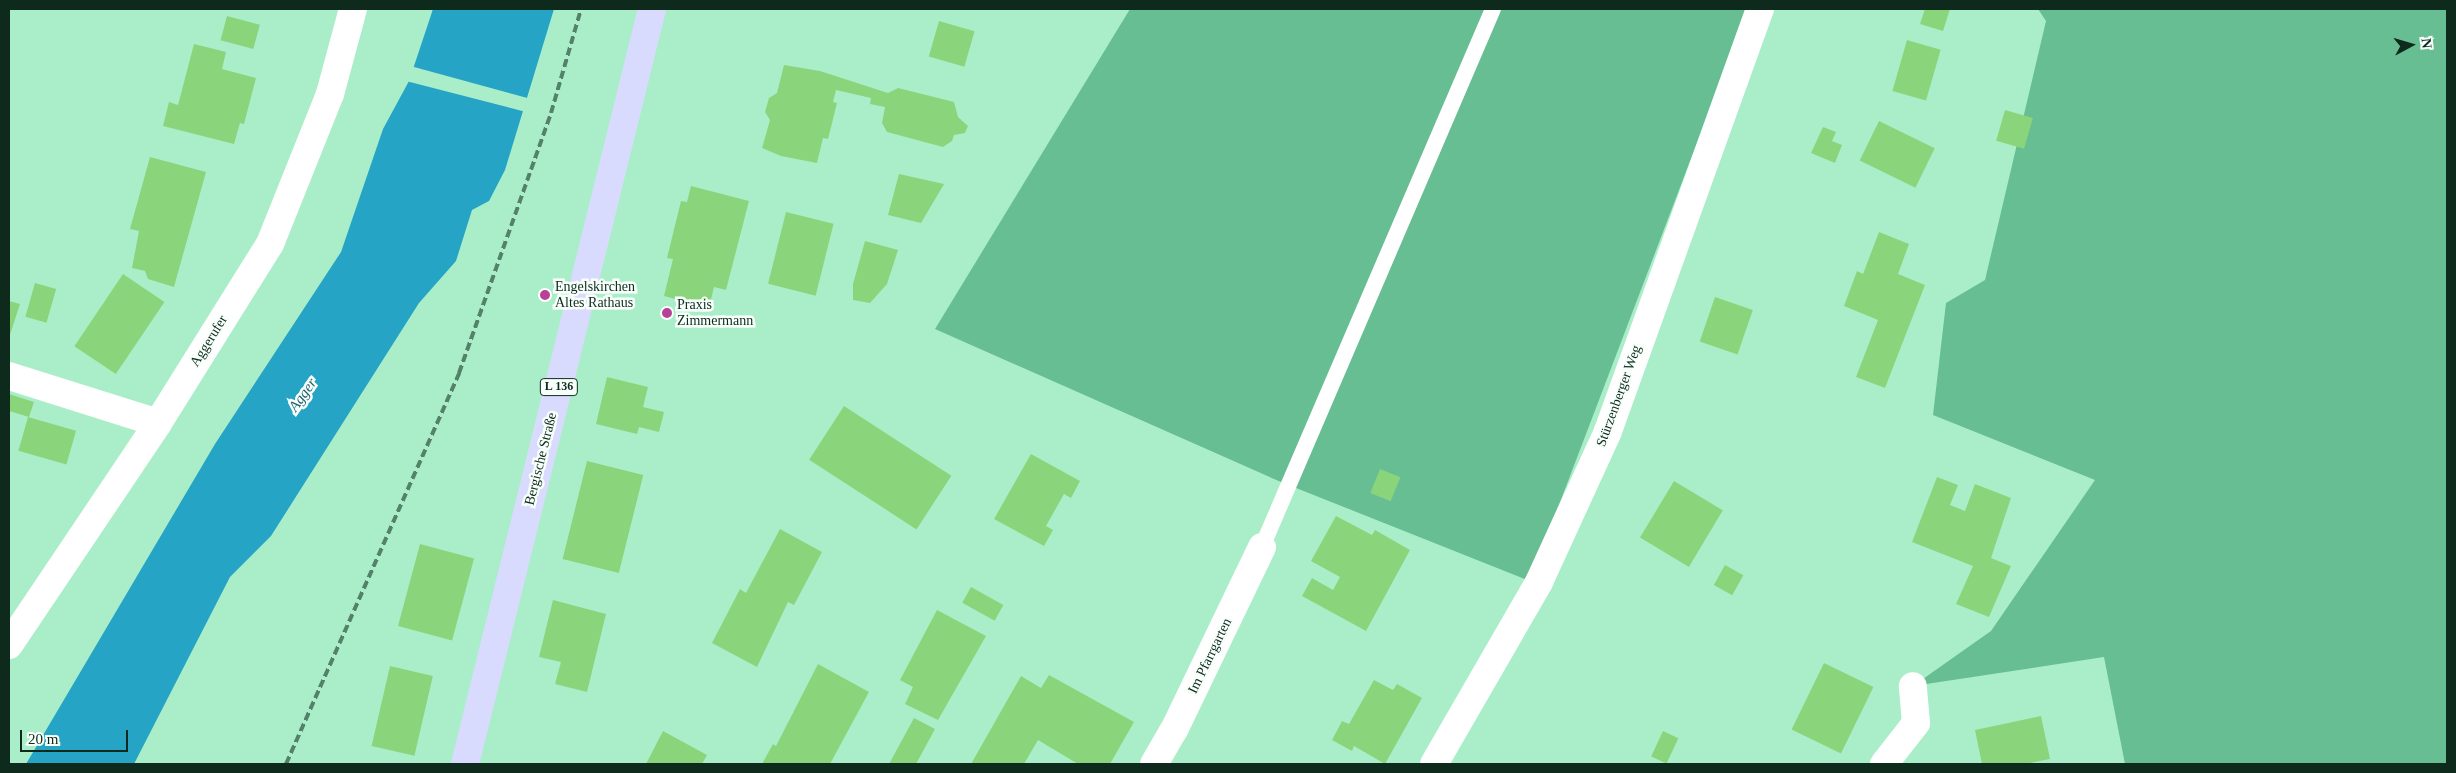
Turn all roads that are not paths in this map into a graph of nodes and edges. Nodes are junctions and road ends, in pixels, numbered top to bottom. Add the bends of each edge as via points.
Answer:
1 (353, 9) edge
2 (652, 9) edge
3 (1493, 9) edge
4 (1760, 9) edge
5 (9, 376) edge
6 (158, 423) junction
7 (1262, 547) joint
8 (9, 645) edge
9 (1913, 686) dead end
10 (465, 764) edge
11 (1154, 764) edge
12 (1434, 764) edge
13 (1884, 764) edge

1 - 6 street, Aggerufer via 330,94 270,244
2 - 10 main road, Bergische Straße / L 136
3 - 7 lane
4 - 12 street, Stürzenberger Weg via 1608,431 1539,582
5 - 6 street
6 - 8 street, Aggerufer
7 - 11 street, Im Pfarrgarten via 1174,730
9 - 13 street via 1916,723

